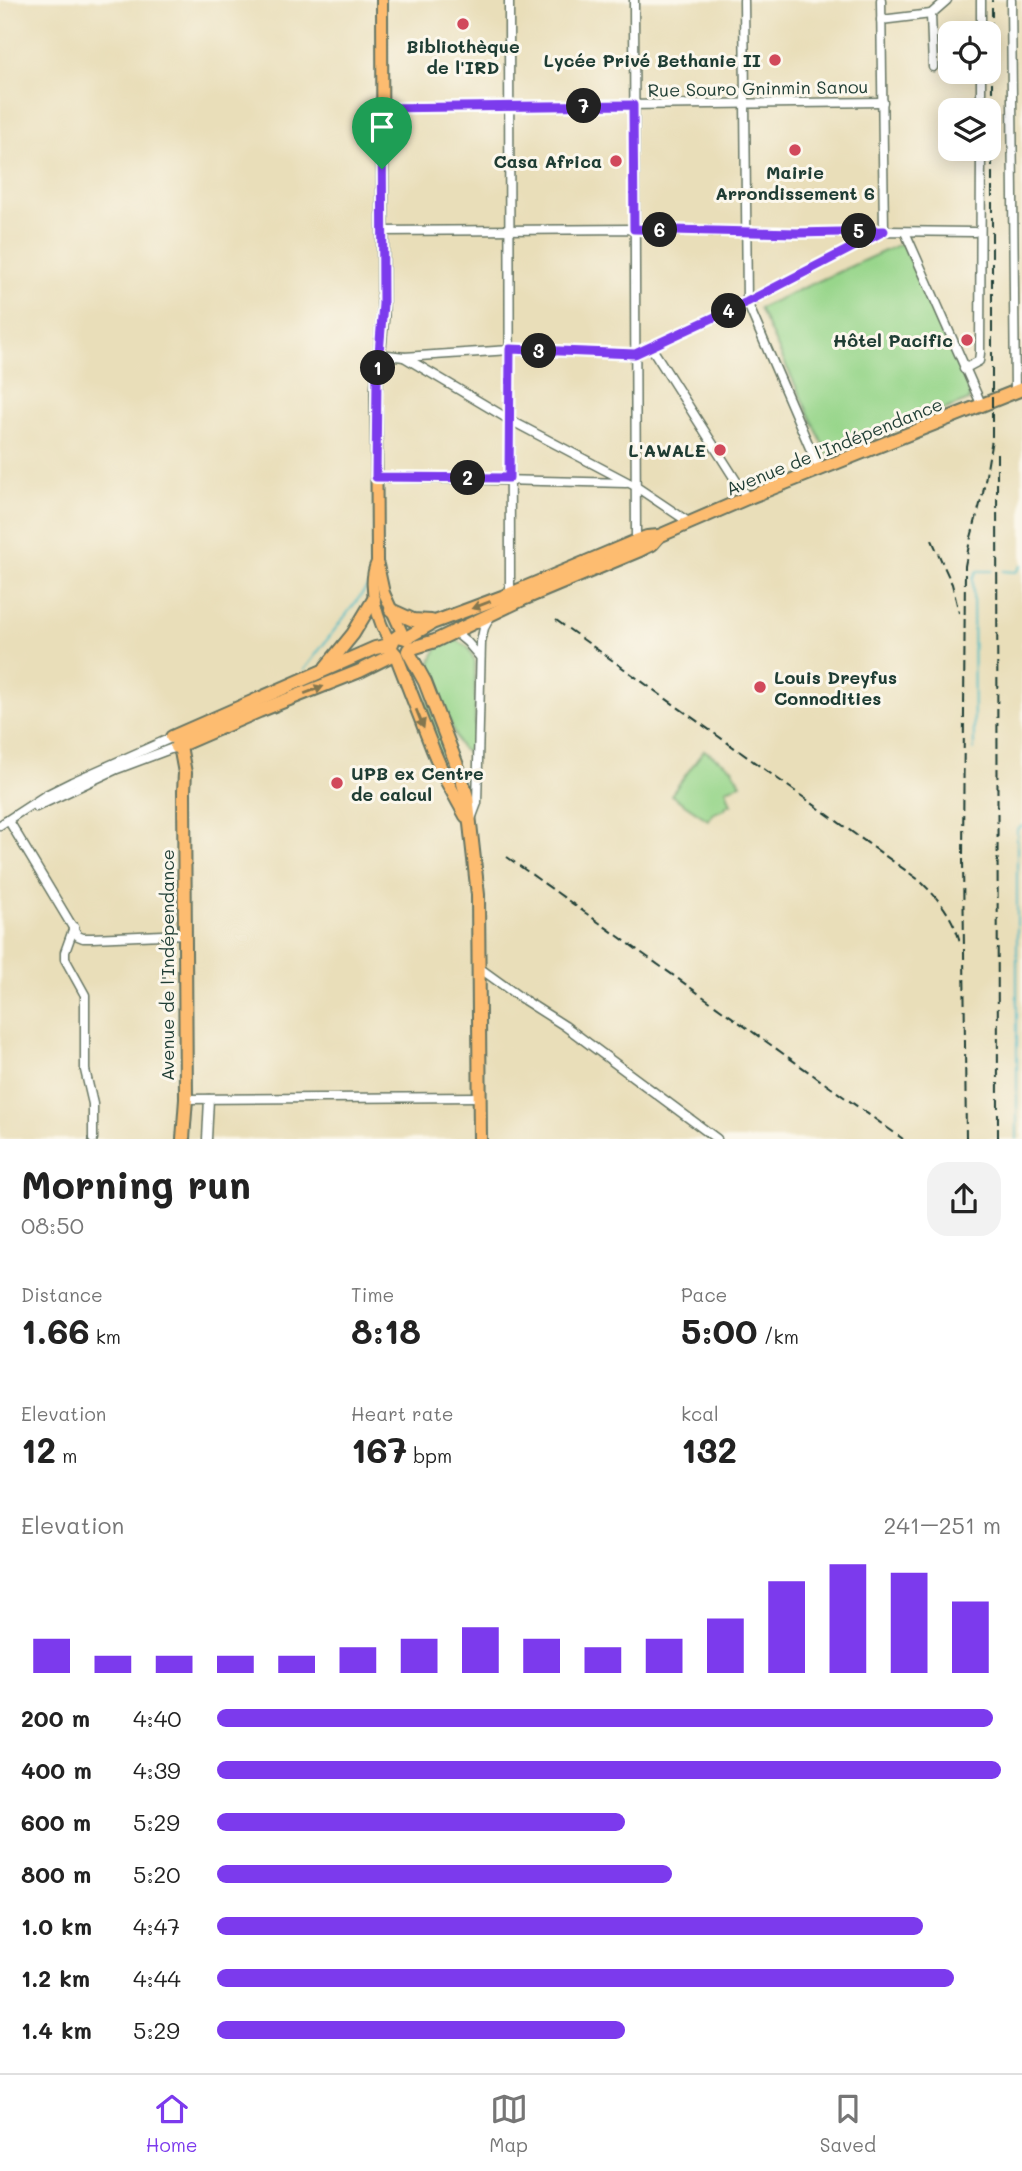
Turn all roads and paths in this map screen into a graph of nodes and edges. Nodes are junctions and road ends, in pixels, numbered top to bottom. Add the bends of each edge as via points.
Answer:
1 (382, 0) edge
2 (509, 0) edge
3 (634, 0) edge
4 (744, 0) edge
5 (881, 0) edge
6 (947, 0) edge
7 (981, 0) edge
8 (1011, 0) edge
9 (932, 14) junction
10 (881, 19) junction
11 (981, 21) edge
12 (933, 67) dead end
13 (883, 102) junction
14 (745, 103) junction
15 (633, 105) junction
16 (510, 106) junction
17 (382, 108) junction
18 (981, 161) edge
19 (634, 229) junction
20 (510, 230) junction
21 (1017, 230) edge
22 (382, 231) junction
23 (884, 231) junction
24 (746, 232) junction
25 (905, 232) junction
26 (974, 232) dead end
27 (747, 302) junction
28 (651, 346) junction
29 (510, 349) junction
30 (380, 354) junction
31 (635, 354) junction
32 (404, 357) junction
33 (964, 369) junction
34 (1018, 390) edge
35 (982, 406) junction
36 (510, 420) junction
37 (819, 470) junction
38 (376, 477) junction
39 (509, 478) junction
40 (632, 484) junction
41 (747, 498) junction
42 (690, 523) junction
43 (659, 536) junction
44 (636, 541) junction
45 (377, 562) junction
46 (510, 594) junction
47 (374, 599) junction
48 (391, 610) junction
49 (492, 613) junction
50 (442, 619) junction
51 (455, 632) junction
52 (400, 647) junction
53 (480, 657) junction
54 (322, 672) junction
55 (205, 734) junction
56 (176, 742) junction
57 (186, 773) junction
58 (184, 791) junction
59 (8, 821) edge
60 (470, 822) junction
61 (74, 927) junction
62 (186, 934) junction
63 (478, 967) junction
64 (481, 1097) junction
65 (186, 1099) junction
66 (209, 1099) junction
67 (183, 1138) edge
68 (93, 1139) edge
69 (173, 1139) edge
70 (207, 1139) edge
71 (480, 1139) edge
72 (717, 1139) edge

1 - 17 main road
2 - 16 street
3 - 15 street
4 - 14 street
5 - 10 street
6 - 9 street
7 - 11 street
8 - 21 street
9 - 10 street
9 - 12 street
10 - 13 street
13 - 14 street, Rue Souro Gninmin Sanou
13 - 23 street
14 - 15 street, Rue Souro Gninmin Sanou
14 - 24 street
15 - 16 street, Rue Souro Gninmin Sanou
15 - 19 street
16 - 17 street, Rue Souro Gninmin Sanou
16 - 20 street
17 - 22 main road
18 - 33 street via 981,353 979,361
19 - 20 street
19 - 24 street
19 - 31 street
20 - 22 street
20 - 29 street
21 - 34 street
22 - 30 main road
23 - 24 street
23 - 25 street
23 - 27 street
24 - 27 street
25 - 26 street
25 - 33 street
27 - 28 street
27 - 37 street
28 - 31 street
28 - 41 street
29 - 31 street
29 - 32 street
29 - 36 street
30 - 32 street
30 - 38 main road
31 - 40 street
32 - 36 street
33 - 35 street
34 - 35 highway, Avenue de l'Indépendance
35 - 37 highway, Avenue de l'Indépendance
36 - 39 street
36 - 40 street
37 - 41 highway, Avenue de l'Indépendance
38 - 39 street
38 - 45 main road
39 - 40 street
39 - 46 street
40 - 42 street
40 - 44 street
41 - 42 highway, Avenue de l'Indépendance
42 - 43 highway, Avenue de l'Indépendance
43 - 44 highway, Avenue de l'Indépendance
43 - 49 highway, Avenue de l'Indépendance via 640,550
44 - 46 highway, Avenue de l'Indépendance
45 - 47 main road
45 - 48 main road
46 -> 50 highway, Avenue de l'Indépendance
47 - 52 main road via 378,621
47 - 54 highway via 354,635
48 - 50 highway via 413,620
48 - 52 main road
49 - 51 highway, Avenue de l'Indépendance
49 - 53 street via 484,628
50 - 52 highway, Avenue de l'Indépendance via 419,629
51 - 52 highway, Avenue de l'Indépendance
51 - 53 street
52 - 54 highway, Avenue de l'Indépendance via 375,648
55 -> 52 highway, Avenue de l'Indépendance via 360,671
52 -> 60 highway via 433,750
52 - 60 highway via 425,682 460,773
53 - 60 street via 477,803
54 - 56 highway, Avenue de l'Indépendance
55 - 56 highway, Avenue de l'Indépendance
55 - 57 highway via 193,750
56 - 57 highway
56 - 58 highway, Avenue de l'Indépendance
56 - 59 street via 72,782
57 - 58 highway, Avenue de l'Indépendance
58 - 62 highway, Avenue de l'Indépendance
59 - 61 street
60 - 63 highway via 478,895
61 - 62 street via 83,938
61 - 68 street via 65,958 85,995 85,1070 93,1104
62 - 65 highway, Avenue de l'Indépendance
63 - 64 highway
63 - 72 street
64 - 66 street
64 - 71 highway
65 - 66 street
65 - 67 highway, Avenue de l'Indépendance
66 - 70 street
67 - 69 street

